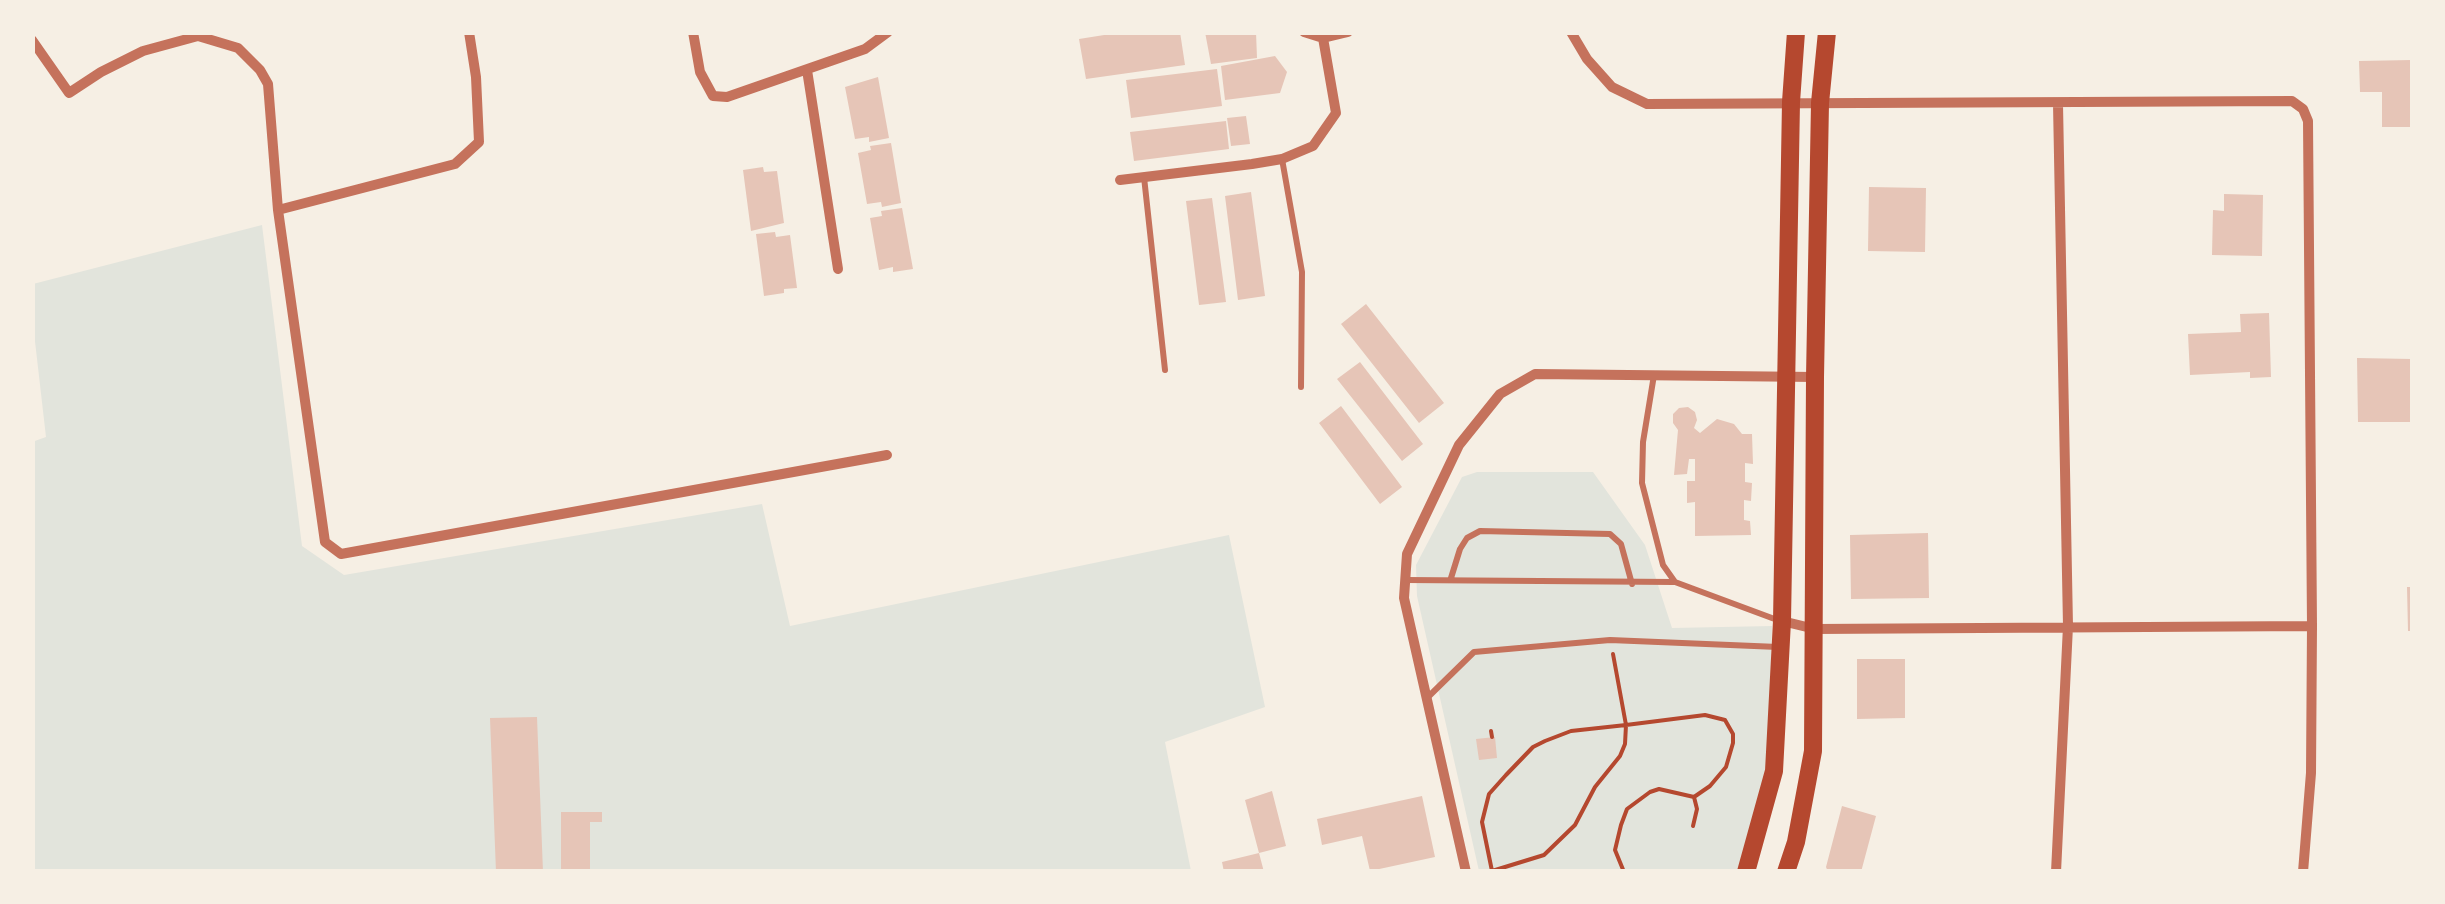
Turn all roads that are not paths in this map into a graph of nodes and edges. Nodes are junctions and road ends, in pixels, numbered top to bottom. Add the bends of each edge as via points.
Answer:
1 (470, 32) edge
2 (693, 32) edge
3 (1304, 32) edge
4 (1348, 32) edge
5 (1571, 32) edge
6 (1796, 32) edge
7 (1826, 32) edge
8 (887, 35) edge
9 (1323, 38) junction
10 (32, 40) edge
11 (808, 70) junction
12 (1791, 102) junction
13 (1820, 103) junction
14 (2058, 104) junction
15 (1282, 159) junction
16 (1144, 177) junction
17 (1120, 180) dead end
18 (278, 210) junction
19 (838, 270) dead end
20 (1165, 370) dead end
21 (1654, 376) junction
22 (1787, 376) junction
23 (1815, 377) junction
24 (1301, 387) dead end
25 (887, 455) dead end
26 (1451, 578) junction
27 (1405, 580) junction
28 (1675, 582) junction
29 (1632, 584) junction
30 (1782, 621) junction
31 (2068, 626) junction
32 (2312, 626) junction
33 (1815, 629) junction
34 (1780, 647) junction
35 (1425, 700) junction
36 (1466, 872) edge
37 (1746, 872) edge
38 (1786, 872) edge
39 (2056, 872) edge
40 (2303, 872) edge

1 - 18 street via 478,142 456,164
2 - 11 street via 700,72 713,96
3 - 9 street
4 - 9 street
5 - 12 street via 1612,87 1647,104
6 - 12 main road
7 - 13 main road
8 - 11 street
9 - 15 street via 1336,113 1313,146
10 - 18 street via 70,93 142,51 198,36 238,48 268,84
11 - 19 street
12 - 13 street
12 - 22 main road
13 - 14 street
13 - 23 main road
14 - 31 street
14 - 32 street via 2292,101 2303,109
15 - 16 street
15 - 24 lane via 1302,272
16 - 17 street
16 - 20 lane
18 - 25 street via 325,542 340,554
21 - 22 street
21 - 27 street via 1535,374 1500,394 1459,445 1407,554
21 - 28 lane via 1642,483 1664,565
22 - 23 street
22 - 30 main road
23 - 33 main road
26 - 27 lane
26 - 29 lane
26 - 29 lane via 1460,549 1480,531 1610,534 1621,544
27 - 35 street
28 - 29 lane
28 - 30 lane
30 - 33 street
30 - 34 main road
31 - 32 street
31 - 33 street
31 - 39 street
32 - 40 street
33 - 38 main road via 1813,751
34 - 35 lane via 1610,640 1474,652
34 - 37 main road via 1774,771
35 - 36 street

